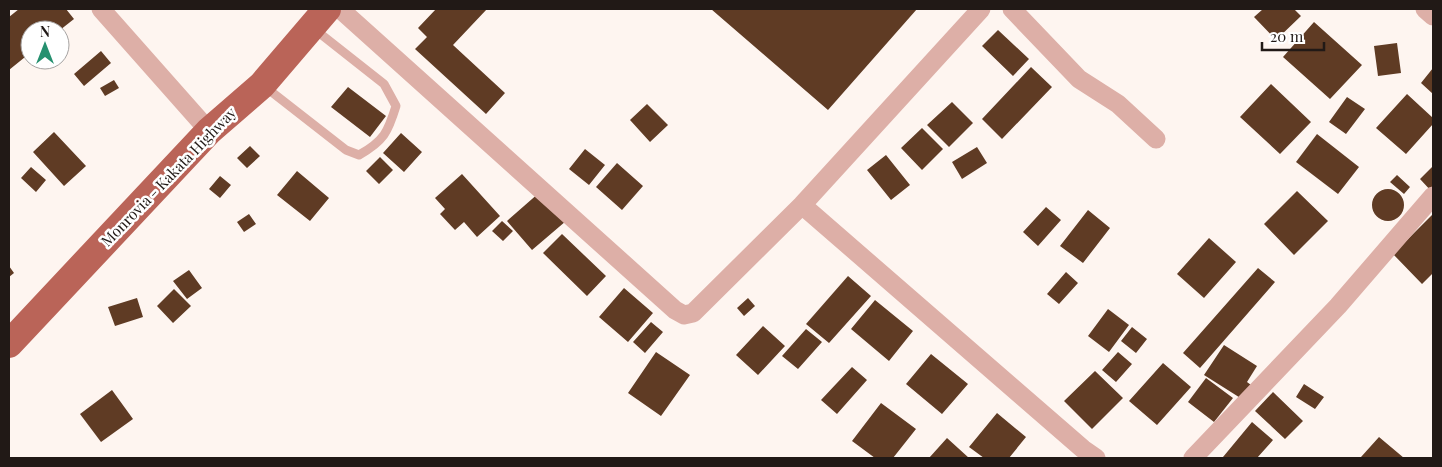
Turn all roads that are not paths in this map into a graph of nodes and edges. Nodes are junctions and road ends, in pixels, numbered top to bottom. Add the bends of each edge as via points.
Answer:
1 (101, 9) edge
2 (340, 9) edge
3 (981, 9) edge
4 (1012, 9) edge
5 (1426, 9) edge
6 (1433, 16) edge
7 (319, 18) edge
8 (262, 84) junction
9 (209, 131) junction
10 (1156, 139) dead end
11 (1433, 196) edge
12 (802, 205) junction
13 (11, 337) edge
14 (1096, 458) edge
15 (1193, 458) edge

1 - 9 street
2 - 12 street via 675,310 684,314 693,313
3 - 12 street
4 - 10 street via 1079,79 1118,104
5 - 6 street
7 - 8 highway, Monrovia - Kakata Highway
7 - 8 lane via 384,84 396,106 388,131 375,146 359,155 346,150
8 - 9 highway, Monrovia - Kakata Highway
9 - 13 highway, Monrovia - Kakata Highway
11 - 15 street via 1338,306
12 - 14 street

